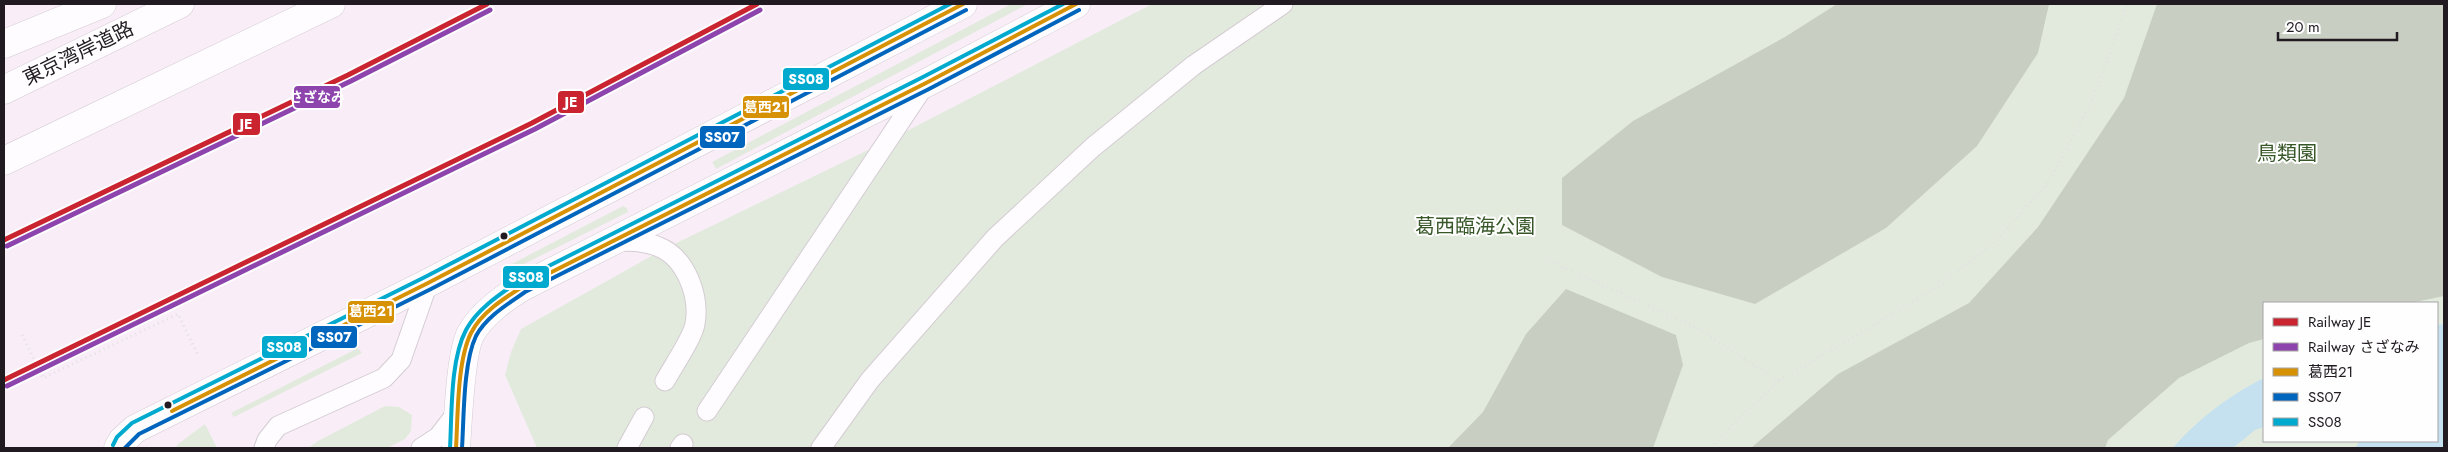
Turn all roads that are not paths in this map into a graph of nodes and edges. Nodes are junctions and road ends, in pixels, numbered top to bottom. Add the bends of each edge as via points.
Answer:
1 (76, 4) edge
2 (102, 4) edge
3 (180, 4) edge
4 (330, 4) edge
5 (963, 4) edge
6 (1076, 4) edge
7 (1283, 4) edge
8 (4, 39) edge
9 (4, 44) edge
10 (926, 83) junction
11 (4, 90) edge
12 (4, 161) edge
13 (616, 241) junction
14 (428, 283) junction
15 (665, 381) dead end
16 (460, 409) junction
17 (708, 411) dead end
18 (644, 418) dead end
19 (118, 448) edge
20 (264, 448) edge
21 (421, 448) edge
22 (456, 448) edge
23 (627, 448) edge
24 (821, 448) edge

1 - 8 main road
2 - 9 main road
3 - 11 main road, 東京湾岸道路
4 - 12 main road
5 - 14 main road
6 - 10 main road
7 - 24 lane via 1155,96 1093,147 995,238 870,380
10 - 13 main road
10 - 17 lane
13 - 15 lane via 642,241 661,247 686,270 695,298 696,325
13 - 16 main road via 522,287 499,301 486,314 470,334
14 - 19 main road via 135,429
14 - 20 lane via 401,360 384,378 278,426
16 - 21 lane via 438,437
16 - 22 main road
18 - 23 lane

